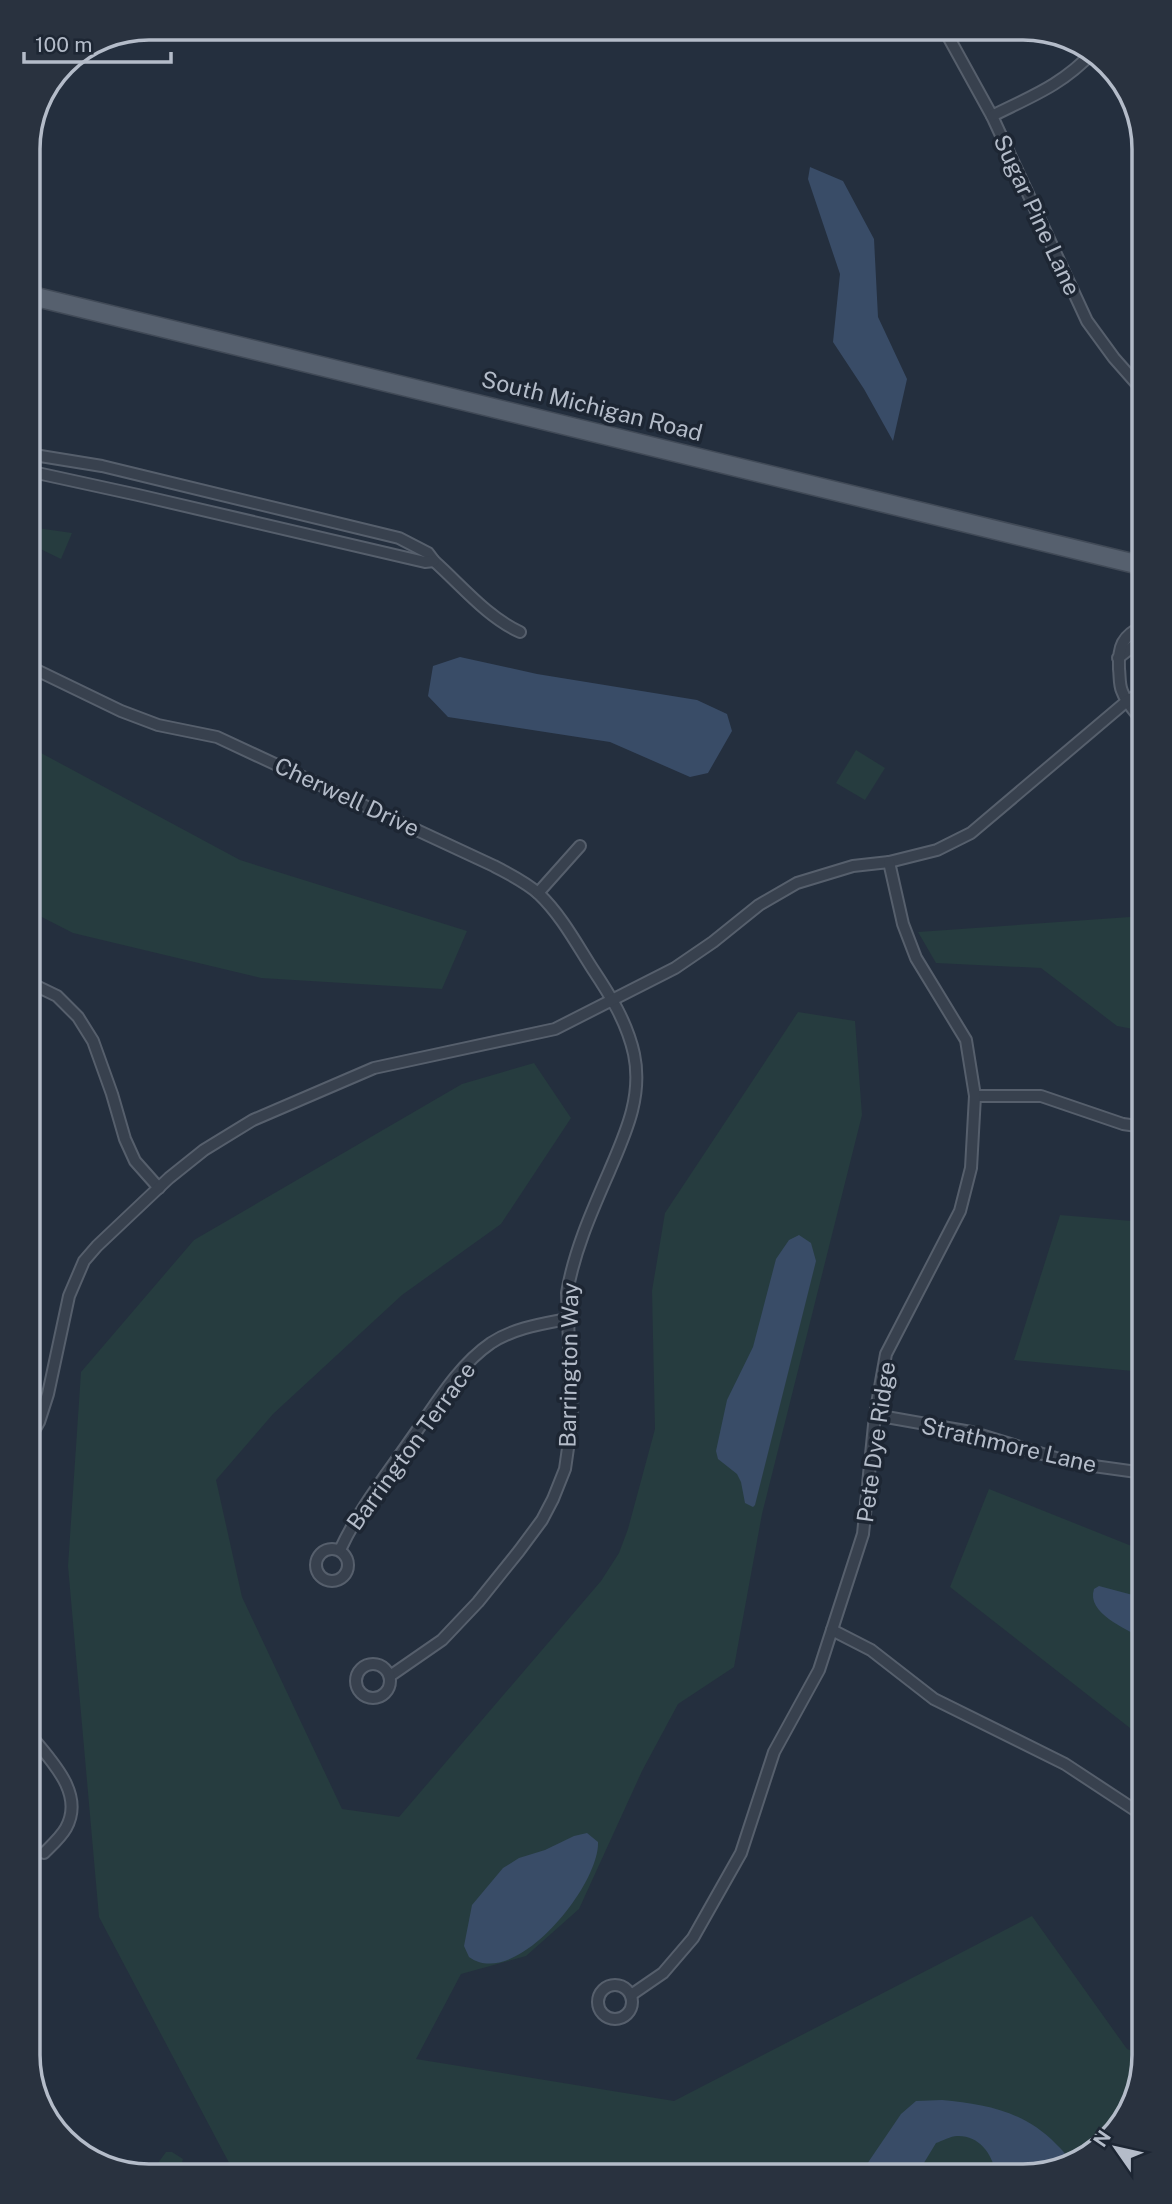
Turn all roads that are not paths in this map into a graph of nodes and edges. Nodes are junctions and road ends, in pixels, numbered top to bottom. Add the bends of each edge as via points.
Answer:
1 (950, 40) edge
2 (1085, 60) edge
3 (992, 116) junction
4 (40, 298) edge
5 (1132, 378) edge
6 (40, 456) edge
7 (40, 474) edge
8 (180, 485) junction
9 (175, 503) junction
10 (337, 522) junction
11 (333, 541) junction
12 (434, 561) junction
13 (1132, 563) edge
14 (520, 632) dead end
15 (1132, 632) edge
16 (1132, 647) edge
17 (1118, 658) junction
18 (40, 672) edge
19 (1132, 698) edge
20 (1127, 701) junction
21 (1132, 707) edge
22 (580, 846) dead end
23 (889, 862) junction
24 (538, 893) junction
25 (40, 988) edge
26 (614, 1000) junction
27 (975, 1096) junction
28 (1132, 1125) edge
29 (159, 1188) junction
30 (567, 1319) junction
31 (875, 1415) junction
32 (40, 1419) edge
33 (1132, 1471) edge
34 (340, 1550) dead end
35 (832, 1630) junction
36 (390, 1676) dead end
37 (40, 1748) edge
38 (1132, 1808) edge
39 (44, 1853) dead end
40 (631, 1995) dead end

1 - 3 street, Sugar Pine Lane
2 - 3 street via 1055,85
3 - 5 street, Sugar Pine Lane via 1087,321
4 - 13 main road, South Michigan Road
6 - 8 street
7 - 9 street
8 - 9 street
8 - 10 street
9 - 11 street
10 - 11 street
10 - 12 street via 414,544
11 - 12 street
12 - 14 street via 506,625
15 - 17 street via 1120,643
16 - 17 street
17 - 20 street via 1119,681
18 - 24 street, Cherwell Drive via 145,720 217,737 494,866
19 - 20 street
20 - 21 street
20 - 23 street via 971,833 937,850
22 - 24 street
23 - 26 street via 853,866 781,891 675,968
23 - 27 street, Pete Dye Ridge via 916,958 966,1040
24 - 26 street, Cherwell Drive
25 - 29 street via 57,996 78,1017 93,1041 125,1139 135,1161
26 - 29 street via 555,1029 374,1068 320,1089 253,1120 204,1150
26 - 30 street, Barrington Way via 635,1057 636,1097 570,1274
27 - 28 street via 1041,1096
27 - 31 street, Pete Dye Ridge via 971,1168 960,1211 886,1354
29 - 32 street via 97,1246 75,1277
30 - 34 street, Barrington Terrace via 513,1332 478,1354 374,1490
30 - 36 street, Barrington Way via 572,1420 565,1469 553,1499 527,1541 478,1602 442,1640
31 - 33 street, Strathmore Lane via 987,1436 1072,1463
31 - 35 street, Pete Dye Ridge via 863,1534
35 - 38 street via 871,1650 934,1699 1065,1764
35 - 40 street, Pete Dye Ridge via 819,1670 774,1752 741,1853 693,1938 663,1973
37 - 39 street via 64,1781 72,1801 67,1827

